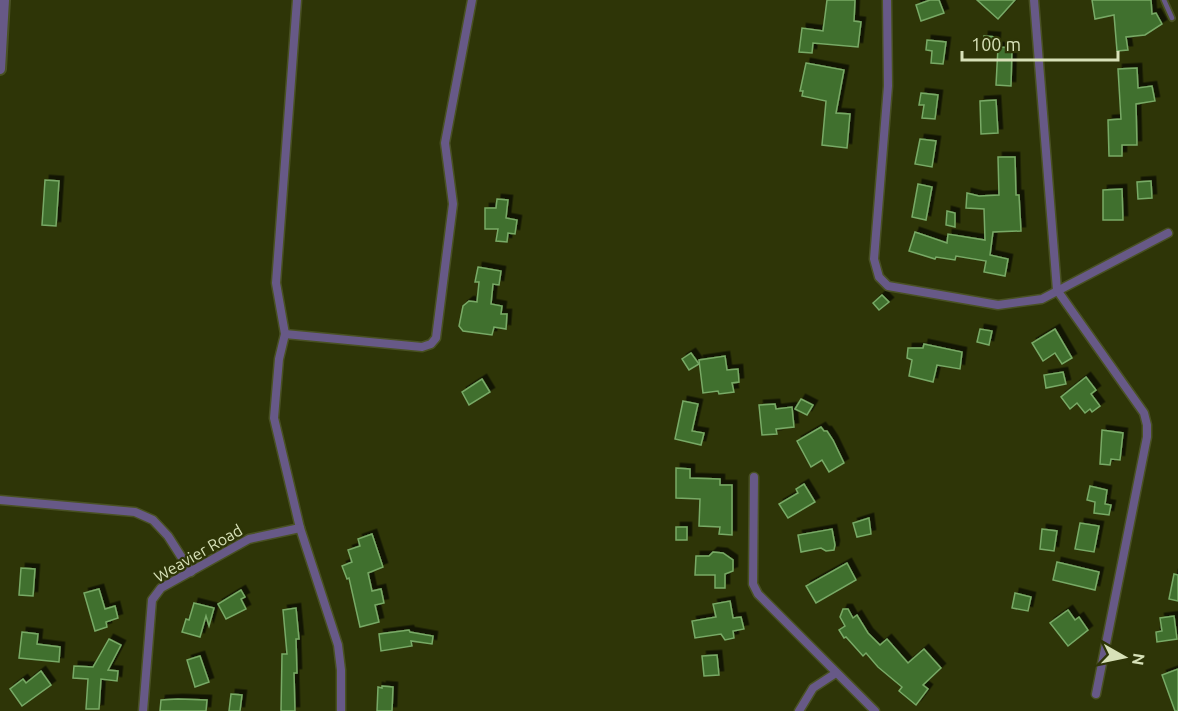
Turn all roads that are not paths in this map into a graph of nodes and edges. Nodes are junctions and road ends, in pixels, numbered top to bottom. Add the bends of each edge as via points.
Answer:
1 (4, 0) edge
2 (297, 0) edge
3 (472, 0) edge
4 (887, 0) edge
5 (1034, 0) edge
6 (1164, 0) edge
7 (1172, 18) dead end
8 (0, 69) edge
9 (1168, 233) dead end
10 (1058, 290) junction
11 (285, 334) junction
12 (754, 477) dead end
13 (0, 500) edge
14 (300, 528) junction
15 (190, 572) junction
16 (836, 673) junction
17 (1096, 694) dead end
18 (143, 711) edge
19 (341, 711) edge
20 (799, 711) edge
21 (875, 711) edge

1 - 8 street
2 - 11 street via 276,283
3 - 11 street via 445,143 453,204 436,338 422,347
4 - 10 street via 888,86 874,251 879,277 888,286 998,305 1042,299
5 - 10 street
6 - 7 lane
9 - 10 street
10 - 17 street via 1144,413 1147,425
11 - 14 street via 274,418
12 - 16 street via 753,584 758,594
13 - 15 street via 135,512 153,520 168,536
14 - 15 street, Weavier Road via 249,539
14 - 19 street via 338,645
15 - 18 street, Weavier Road via 161,588 152,600
16 - 20 street via 813,688
16 - 21 street

